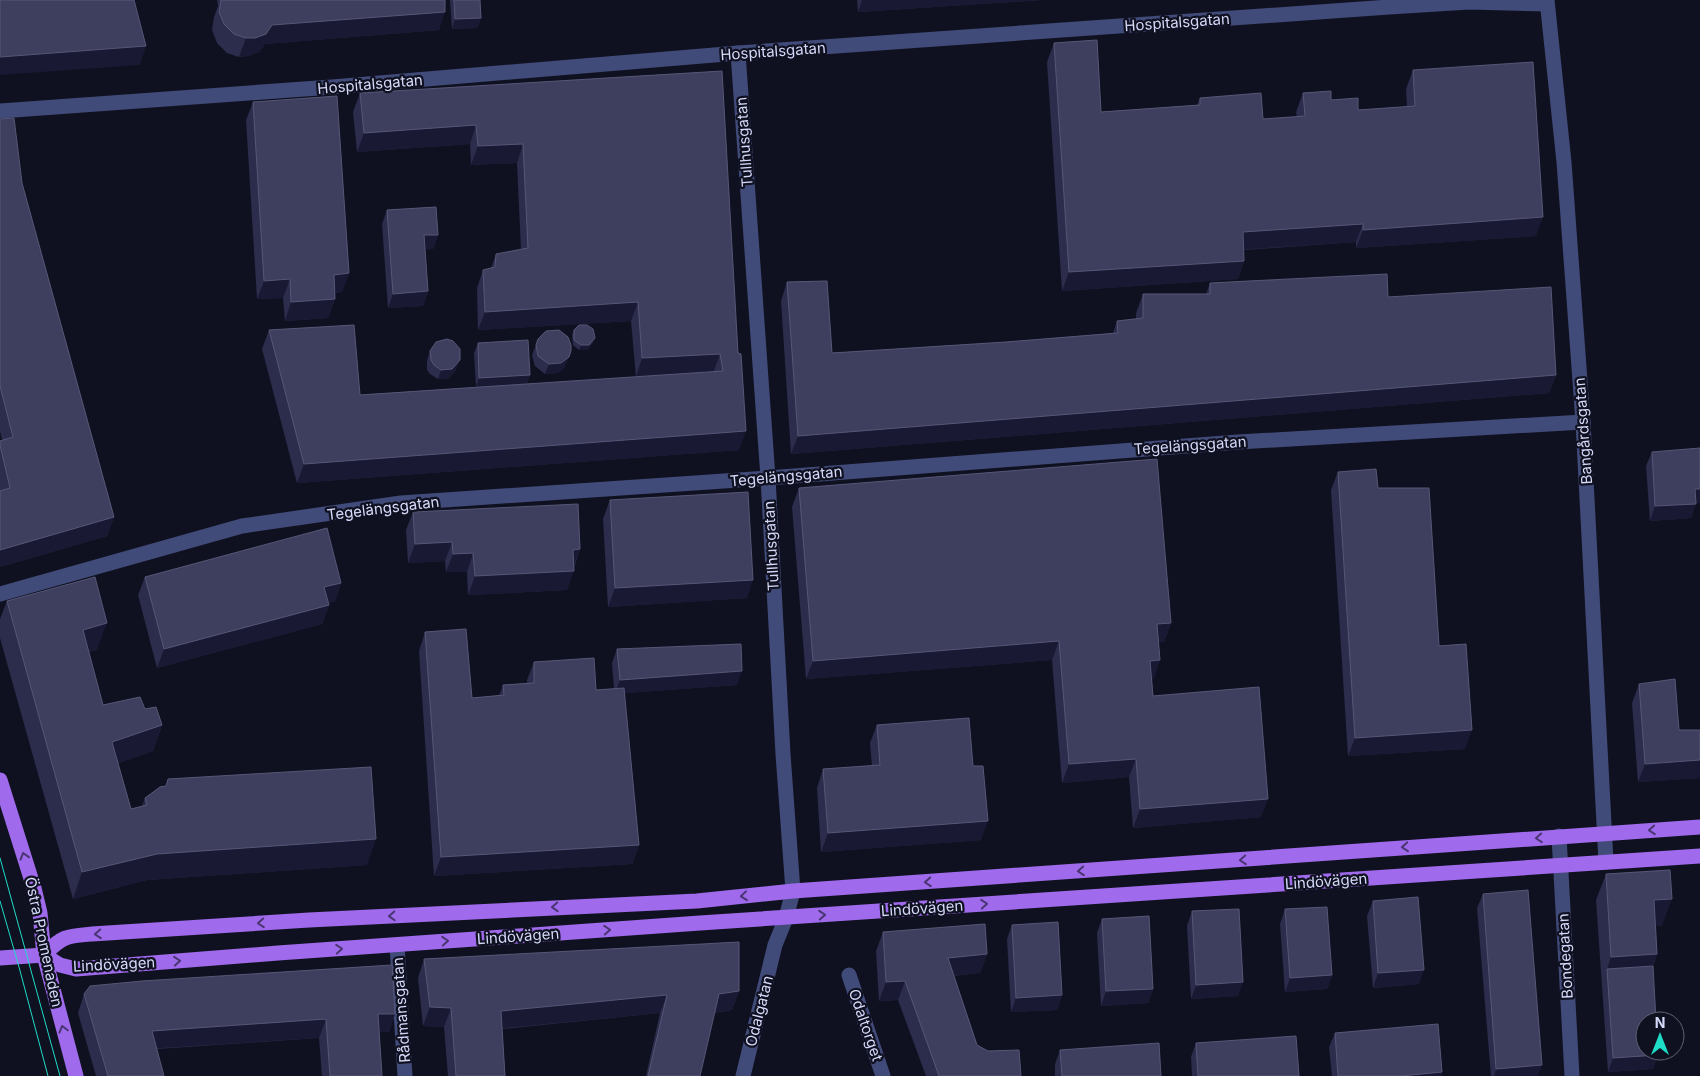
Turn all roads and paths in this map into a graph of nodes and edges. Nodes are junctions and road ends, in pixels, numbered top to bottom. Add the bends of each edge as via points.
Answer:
1 (1469, 1) edge
2 (1547, 2) edge
3 (738, 53) junction
4 (0, 111) edge
5 (1583, 422) junction
6 (768, 478) junction
7 (0, 594) edge
8 (0, 780) edge
9 (1700, 827) edge
10 (1605, 834) junction
11 (1559, 836) junction
12 (1700, 856) edge
13 (1606, 862) junction
14 (1560, 864) junction
15 (793, 891) junction
16 (786, 918) junction
17 (397, 945) junction
18 (775, 946) joint
19 (44, 955) junction
20 (0, 958) edge
21 (849, 975) dead end
22 (76, 1076) edge
23 (405, 1076) edge
24 (743, 1076) edge
25 (883, 1076) edge
26 (1572, 1076) edge

1 - 2 street, Hospitalsgatan
1 - 3 street, Hospitalsgatan
2 - 5 street, Bangårdsgatan via 1564,162
3 - 4 street, Hospitalsgatan via 332,88
3 - 6 street, Tullhusgatan
5 - 6 street, Tegelängsgatan via 1238,442
5 - 10 street, Bangårdsgatan
6 - 7 street, Tegelängsgatan via 401,503 242,526
6 - 15 street, Tullhusgatan
19 -> 8 main road, Östra Promenaden via 40,913
9 -> 10 main road, Lindövägen
10 - 11 main road, Lindövägen
10 - 13 street, Bangårdsgatan
11 - 14 street, Bondegatan
11 -> 15 main road, Lindövägen
12 - 13 main road, Lindövägen
13 - 14 main road, Lindövägen
16 -> 14 main road, Lindövägen
14 - 26 street, Bondegatan
15 - 16 street, Tullhusgatan
15 -> 19 main road, Lindövägen via 697,901 309,920 74,936 58,940
17 -> 16 main road, Lindövägen
16 - 18 street, Tullhusgatan
19 -> 17 main road, Lindövägen via 60,965 76,969
17 - 23 street, Rådmansgatan
18 - 24 street, Odalgatan
19 - 20 main road
22 -> 19 main road, Östra Promenaden
21 - 25 street, Odaltorget

